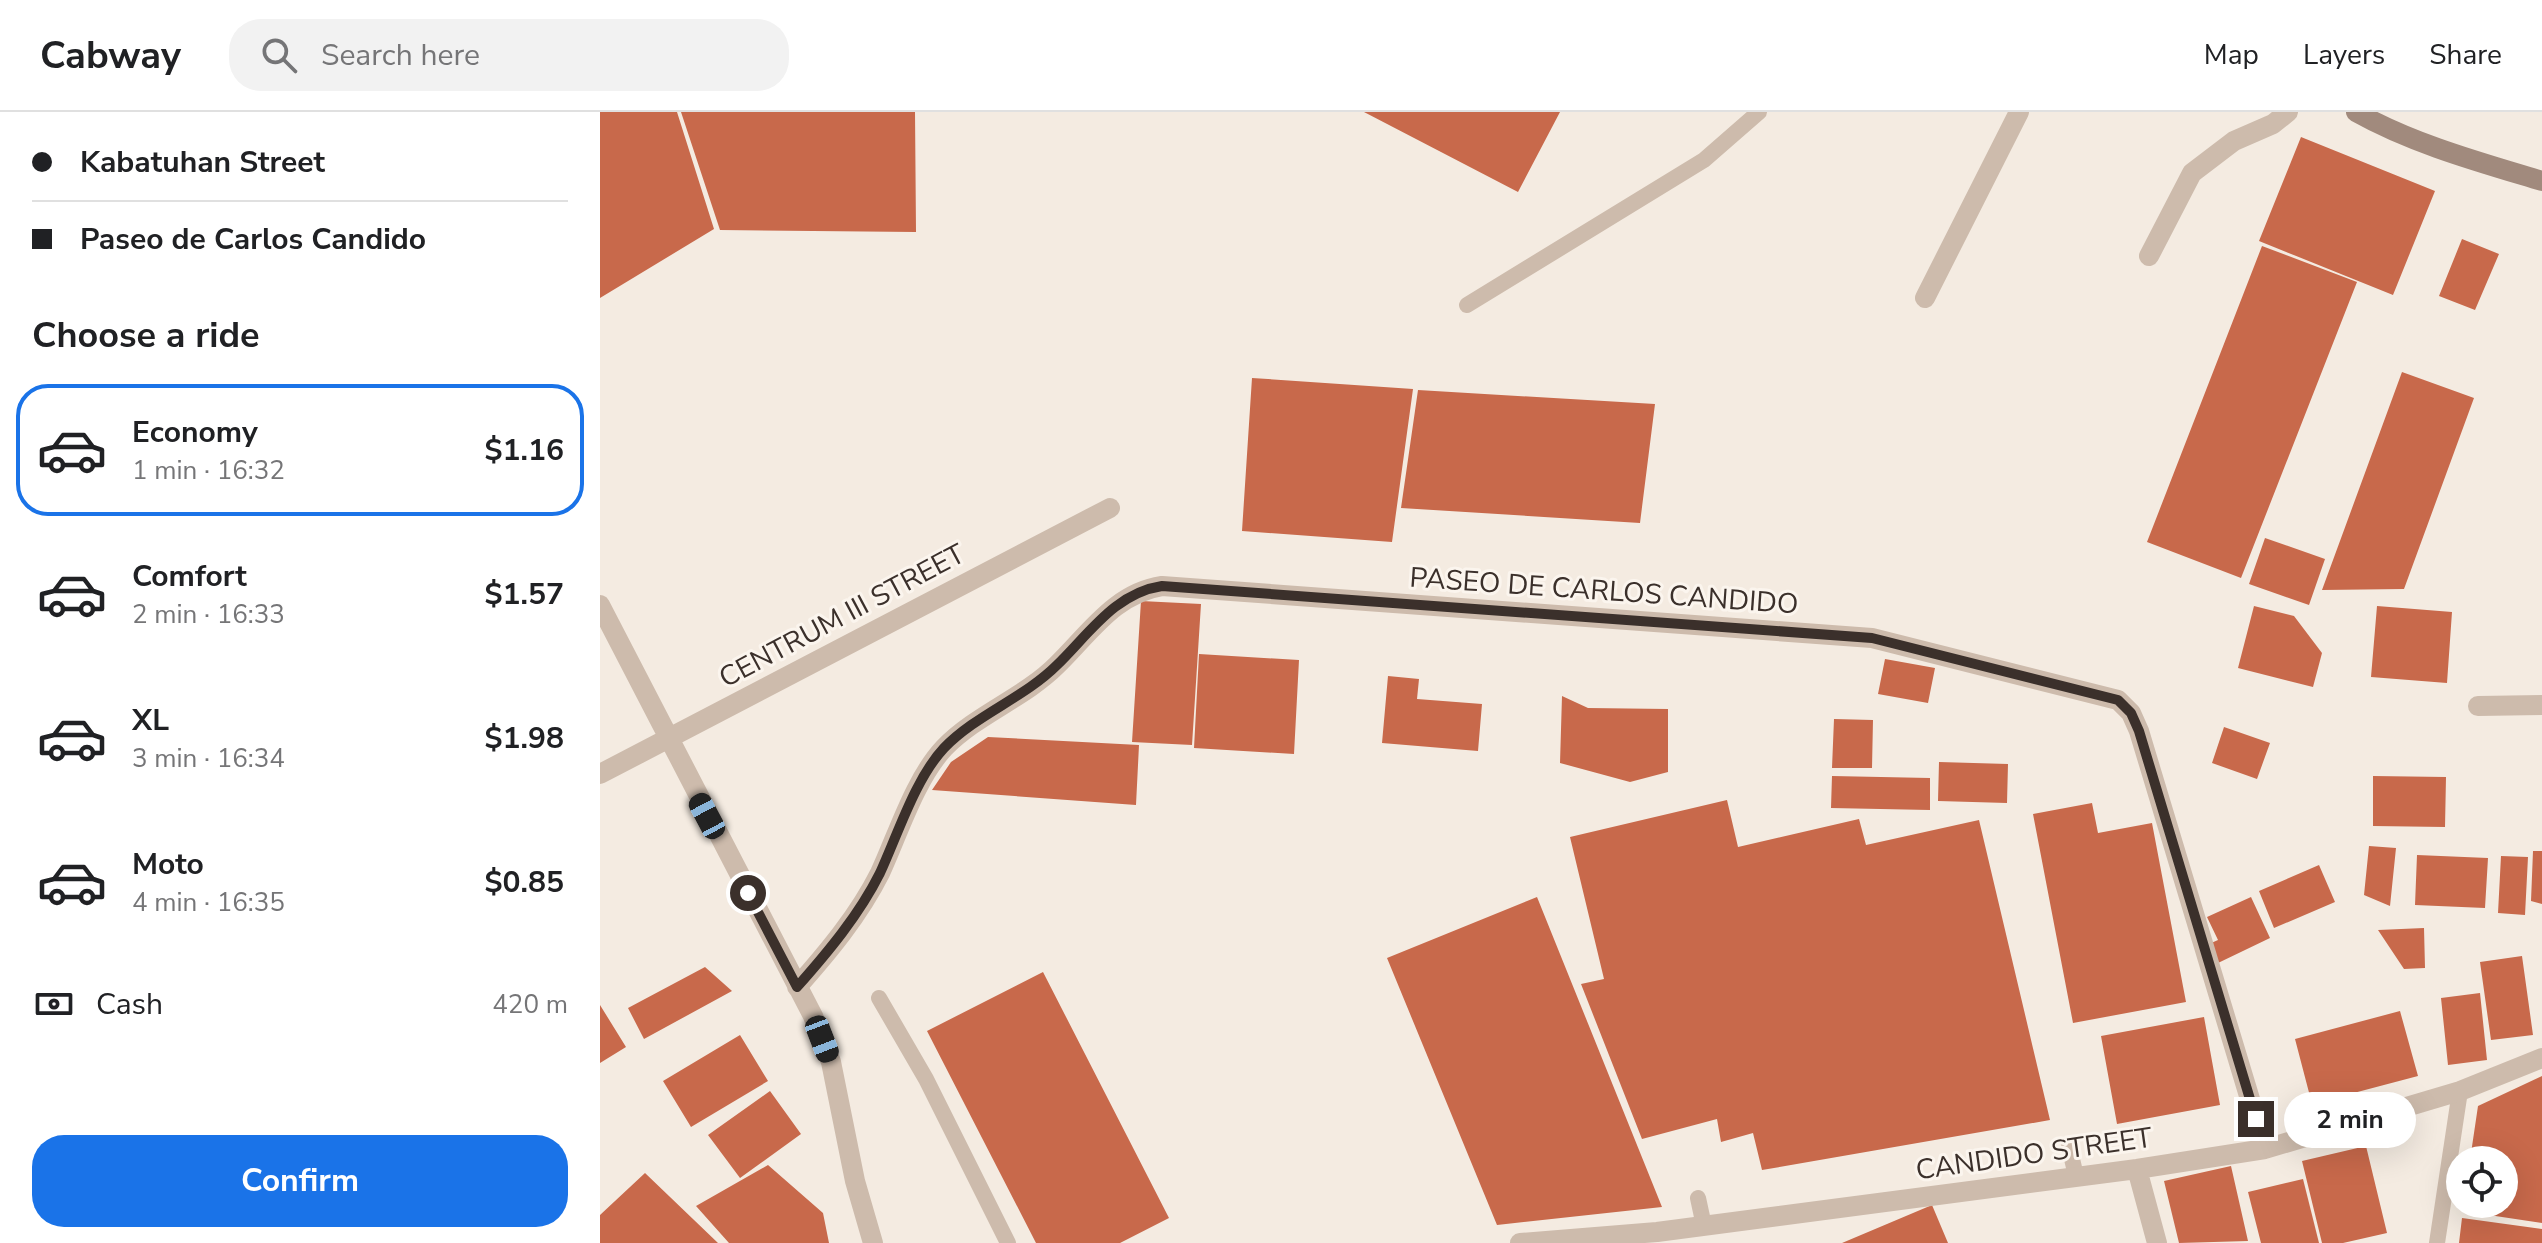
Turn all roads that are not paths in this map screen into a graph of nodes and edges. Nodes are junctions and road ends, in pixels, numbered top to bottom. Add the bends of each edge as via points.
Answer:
1 (1759, 112) edge
2 (2019, 112) edge
3 (2288, 112) edge
4 (2356, 112) edge
5 (2542, 181) edge
6 (2149, 256) dead end
7 (1925, 298) dead end
8 (1467, 305) dead end
9 (1110, 508) dead end
10 (600, 605) edge
11 (2542, 705) edge
12 (2478, 706) dead end
13 (667, 739) junction
14 (600, 774) edge
15 (797, 987) junction
16 (879, 998) dead end
17 (2542, 1058) edge
18 (2460, 1091) junction
19 (2069, 1146) dead end
20 (2265, 1149) junction
21 (2137, 1169) junction
22 (2076, 1176) junction
23 (1698, 1198) dead end
24 (1704, 1226) junction
25 (1659, 1238) edge
26 (873, 1243) edge
27 (1008, 1243) edge
28 (1520, 1243) edge
29 (2157, 1243) edge
30 (2437, 1243) edge

1 - 8 lane via 1704,160
2 - 7 street
3 - 6 street via 2234,141 2192,173
4 - 5 main road via 2475,161
9 - 13 street, CENTRUM III STREET
10 - 13 street
11 - 12 street
13 - 14 street, CENTRUM III STREET
13 - 15 street
15 - 20 street, PASEO DE CARLOS CANDIDO via 837,942 878,876 913,797 943,750 980,717 1054,668 1115,605 1143,589 1162,586 1872,638 2118,700 2131,713
15 - 26 street via 831,1062
16 - 27 lane
17 - 18 street, CANDIDO STREET
18 - 20 street, CANDIDO STREET
18 - 30 lane
19 - 22 lane
20 - 21 street, CANDIDO STREET
21 - 22 street, CANDIDO STREET
21 - 29 street
22 - 24 street, CANDIDO STREET
23 - 24 lane
24 - 25 street, CANDIDO STREET
25 - 28 street, CANDIDO STREET

